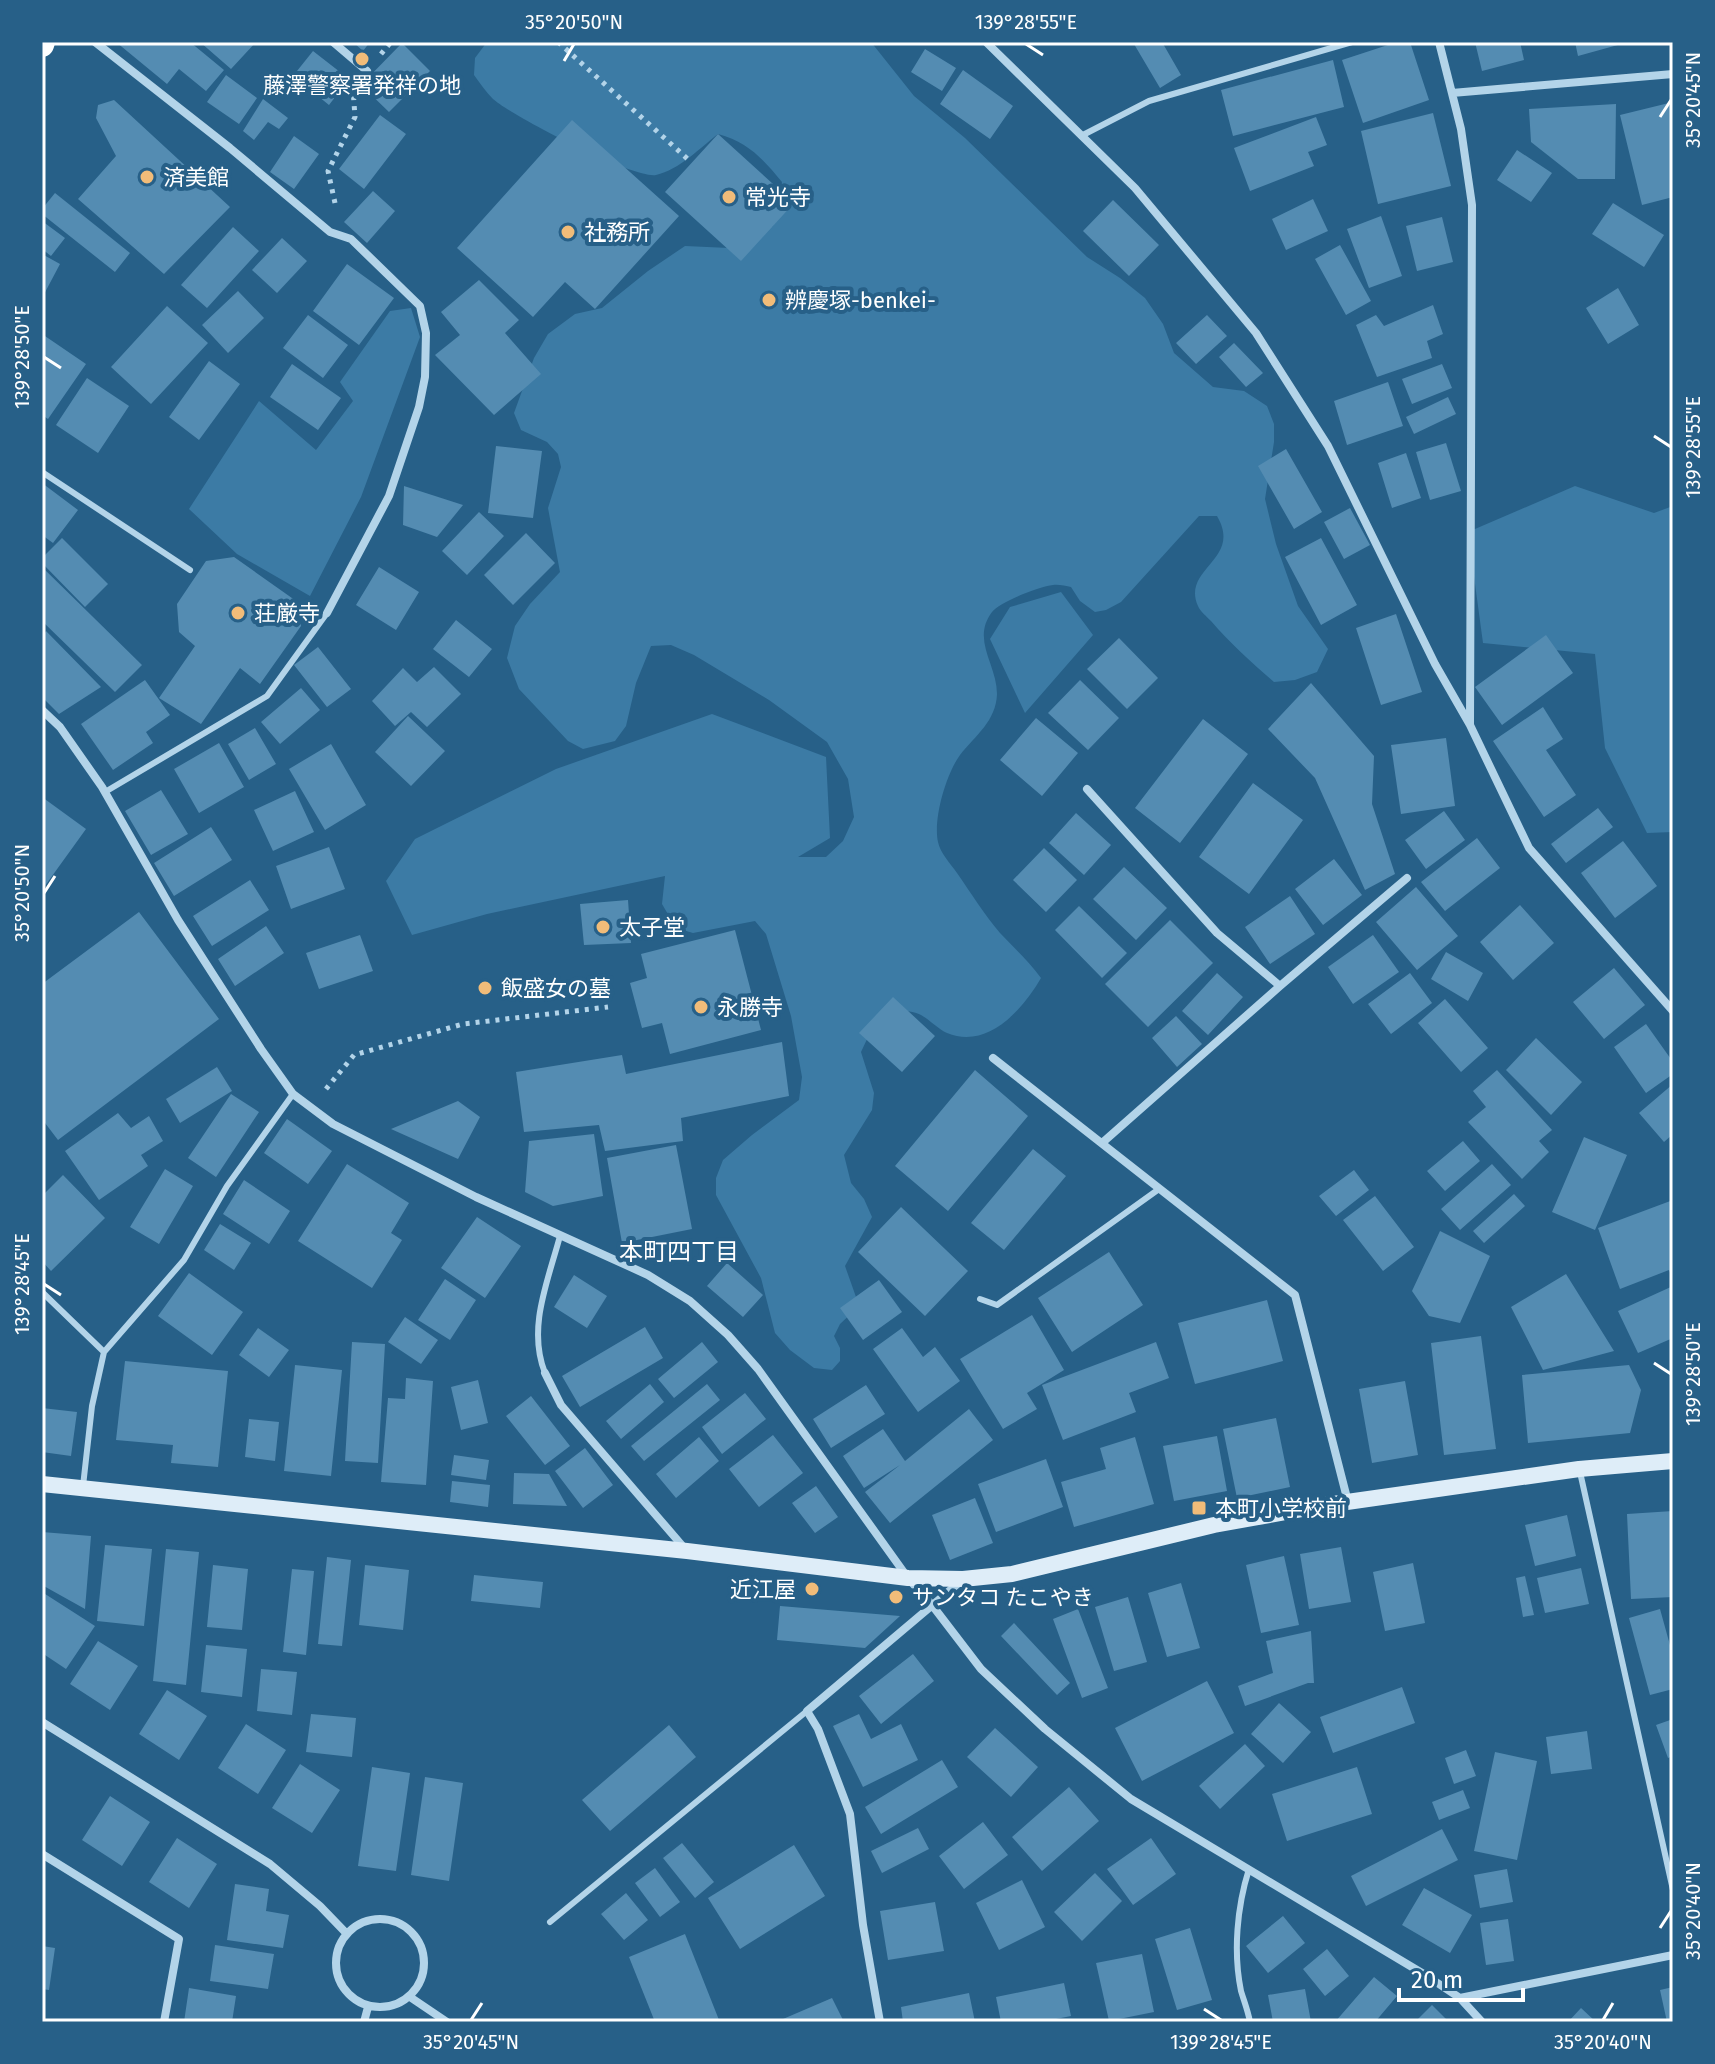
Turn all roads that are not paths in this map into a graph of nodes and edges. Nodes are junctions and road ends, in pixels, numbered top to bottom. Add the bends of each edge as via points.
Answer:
1 (95, 42) edge
2 (333, 42) edge
3 (986, 42) edge
4 (1352, 42) edge
5 (1439, 42) edge
6 (367, 71) road end
7 (1673, 74) edge
8 (1452, 93) junction
9 (1081, 136) junction
10 (42, 472) edge
11 (190, 570) dead end
12 (327, 613) joint
13 (42, 710) edge
14 (1470, 725) junction
15 (1087, 789) dead end
16 (105, 792) junction
17 (1407, 878) dead end
18 (1280, 986) junction
19 (1673, 1011) edge
20 (993, 1058) dead end
21 (293, 1094) junction
22 (1102, 1143) junction
23 (1159, 1189) junction
24 (560, 1236) junction
25 (42, 1292) edge
26 (980, 1299) dead end
27 (104, 1352) junction
28 (545, 1373) joint
29 (1673, 1461) edge
30 (1579, 1469) junction
31 (42, 1484) edge
32 (83, 1487) junction
33 (1348, 1502) junction
34 (687, 1551) junction
35 (908, 1578) junction
36 (963, 1579) junction
37 (932, 1605) junction
38 (807, 1711) junction
39 (42, 1722) edge
40 (42, 1854) edge
41 (1249, 1869) junction
42 (1673, 1890) edge
43 (550, 1922) dead end
44 (347, 1934) junction
45 (1673, 1955) edge
46 (410, 1997) junction
47 (1460, 1998) junction
48 (368, 2007) junction
49 (164, 2022) edge
50 (364, 2022) edge
51 (447, 2022) edge
52 (880, 2022) edge
53 (1250, 2022) edge
54 (1482, 2022) edge

1 - 12 street via 330,232 351,239 420,306 426,333 419,407 389,496
2 - 6 street
3 - 9 street
4 - 9 lane via 1149,101
5 - 8 street
7 - 8 street
8 - 14 street via 1472,205
9 - 14 street via 1135,188 1256,333 1328,446
10 - 11 lane
12 - 16 lane via 267,696
13 - 16 street
14 - 19 street via 1529,848
15 - 18 street via 1217,933
16 - 21 street via 178,920
17 - 18 street
18 - 22 street
20 - 22 street
21 - 24 street via 333,1124
21 - 27 lane via 227,1186 184,1260
22 - 23 street
23 - 26 lane via 997,1305
23 - 33 street via 1295,1295
24 - 28 lane via 536,1328 537,1354
24 - 35 street via 648,1275 690,1301 728,1335
25 - 27 lane
27 - 32 lane
28 - 34 street via 561,1405
29 - 30 street
30 - 33 street
30 - 42 lane
31 - 32 street
32 - 34 street
33 - 36 street via 1214,1525 1012,1574
34 - 35 street
35 - 36 street
35 - 37 street
36 - 37 street
37 - 38 street
37 - 41 street via 981,1669 1045,1729 1131,1799
38 - 43 lane
38 - 52 street via 850,1814
39 - 44 street via 270,1864
40 - 49 street via 179,1939
41 - 47 street
41 - 53 lane via 1237,1953
44 - 46 street via 371,1919 400,1923 412,1932 420,1943 424,1972
44 - 48 street via 339,1947 337,1976 354,2000
45 - 47 street
46 - 48 street via 397,2005
46 - 51 street
47 - 54 street
48 - 50 street

